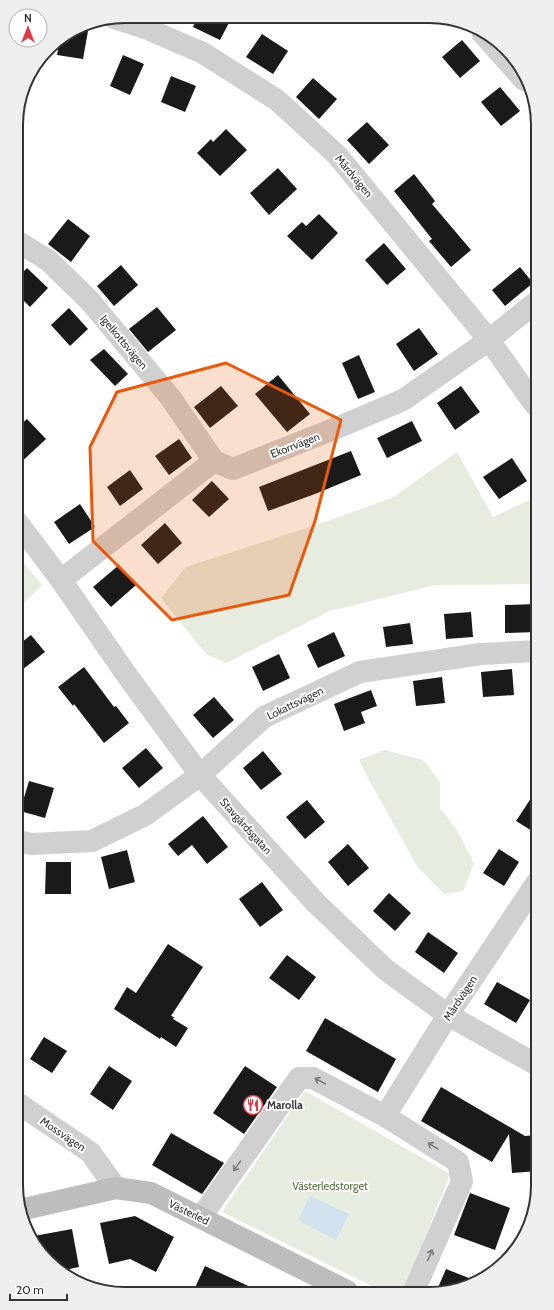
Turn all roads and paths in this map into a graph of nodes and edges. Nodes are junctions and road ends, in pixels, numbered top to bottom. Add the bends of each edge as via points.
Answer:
1 (130, 23) edge
2 (491, 44) edge
3 (515, 70) edge
4 (23, 245) edge
5 (531, 306) edge
6 (489, 340) junction
7 (531, 399) edge
8 (214, 461) junction
9 (23, 530) edge
10 (61, 580) junction
11 (531, 651) edge
12 (200, 775) junction
13 (23, 842) edge
14 (531, 891) edge
15 (448, 1015) junction
16 (531, 1062) edge
17 (23, 1107) edge
18 (385, 1116) junction
19 (116, 1188) junction
20 (25, 1209) edge
21 (201, 1218) junction
22 (339, 1287) edge
23 (416, 1287) edge

1 - 6 street, Mårdvägen via 204,53 277,100 338,155
2 - 3 street
4 - 8 street, Igelkottsvägen via 49,261 89,300 170,397
5 - 6 street, Ekorrvägen
6 - 7 street, Mårdvägen
6 - 8 street, Ekorrvägen via 403,400 233,469
8 - 10 street
9 - 10 street, Stavgårdsgatan
10 - 12 street, Stavgårdsgatan
11 - 12 street, Lokattsvägen via 481,654 360,672 264,717
12 - 13 street, Lokattsvägen via 145,815 92,841 32,844
12 - 15 street, Stavgårdsgatan via 316,903 386,970
14 - 15 street, Mårdvägen
15 - 16 street, Stavgårdsgatan
15 - 18 street, Mårdvägen
17 - 19 street, Mossvägen via 90,1152
18 -> 21 street via 313,1078 299,1078
23 -> 18 street via 462,1181 458,1162
19 - 20 street, Västerled
19 - 21 street, Västerled via 151,1193
21 - 22 street, Västerled

